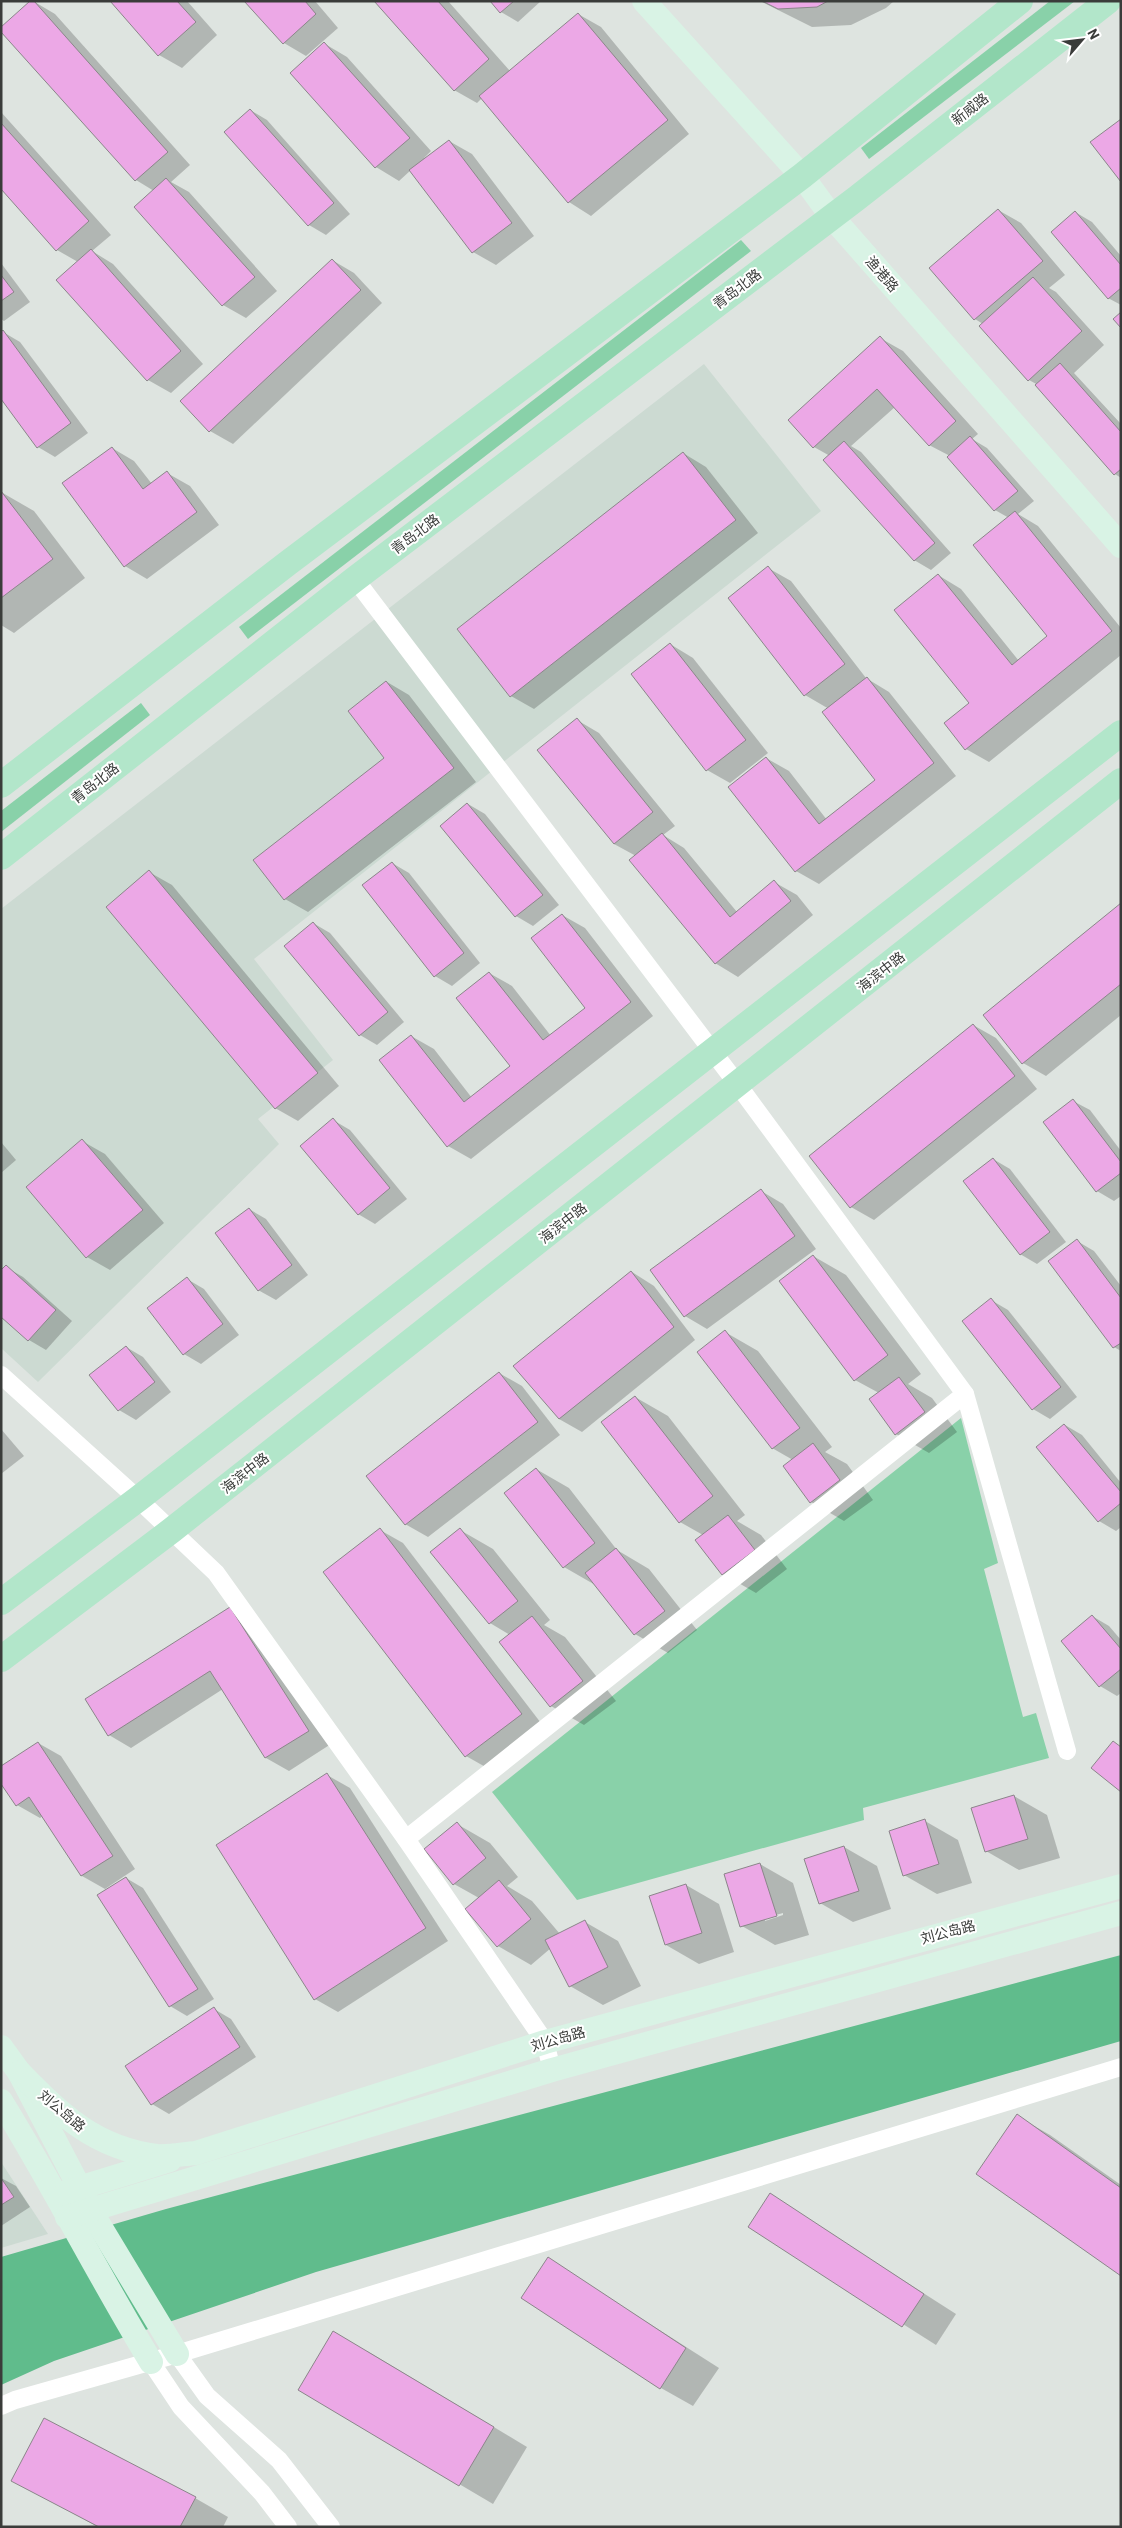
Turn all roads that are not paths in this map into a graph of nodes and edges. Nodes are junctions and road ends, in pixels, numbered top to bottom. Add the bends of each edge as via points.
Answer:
1 (644, 1) edge
2 (1020, 1) edge
3 (1108, 1) edge
4 (802, 176) junction
5 (832, 217) junction
6 (1121, 546) edge
7 (355, 579) junction
8 (1121, 733) edge
9 (5, 775) edge
10 (1121, 781) edge
11 (1, 856) edge
12 (713, 1052) junction
13 (738, 1085) junction
14 (1, 1375) edge
15 (964, 1394) junction
16 (138, 1499) junction
17 (172, 1530) junction
18 (1, 1602) edge
19 (1, 1659) edge
20 (1067, 1750) dead end
21 (406, 1839) junction
22 (1121, 1886) edge
23 (1121, 1913) edge
24 (545, 2042) junction
25 (1, 2047) edge
26 (1121, 2067) edge
27 (552, 2070) junction
28 (19, 2072) junction
29 (1, 2102) edge
30 (196, 2153) junction
31 (80, 2187) junction
32 (56, 2195) junction
33 (95, 2216) junction
34 (70, 2223) junction
35 (177, 2354) junction
36 (151, 2362) junction
37 (1, 2406) edge
38 (288, 2527) edge
39 (331, 2527) edge

1 - 4 main road, 渔港路
2 - 4 main road
3 - 5 main road, 新威路
4 - 5 main road, 渔港路
4 - 9 main road
5 - 6 main road, 渔港路
5 - 7 main road, 青岛北路
7 - 11 main road, 青岛北路
7 - 12 street
8 - 12 main road
10 - 13 main road, 海滨中路
12 - 13 street
12 - 16 main road
13 - 15 street
13 - 17 main road, 海滨中路
14 - 16 street
15 - 20 street
15 - 21 street
16 - 17 street
16 - 18 main road
17 - 19 main road, 海滨中路
17 - 21 street via 216,1574
21 - 24 street
22 - 24 main road, 刘公岛路
23 - 27 main road, 刘公岛路
24 - 27 street
24 - 30 main road, 刘公岛路
25 - 28 main road, 刘公岛路
26 - 35 street
27 - 33 main road, 刘公岛路
28 - 30 main road, 刘公岛路 via 54,2108 95,2137 120,2148 159,2156
28 - 31 main road, 刘公岛路
29 - 32 main road
30 - 31 main road
31 - 32 main road
31 - 33 main road, 刘公岛路
32 - 34 main road
33 - 34 main road, 刘公岛路
33 - 35 main road
34 - 36 main road
35 - 36 street
35 - 39 street via 207,2396 279,2460
36 - 37 street
36 - 38 street via 181,2407 262,2493

